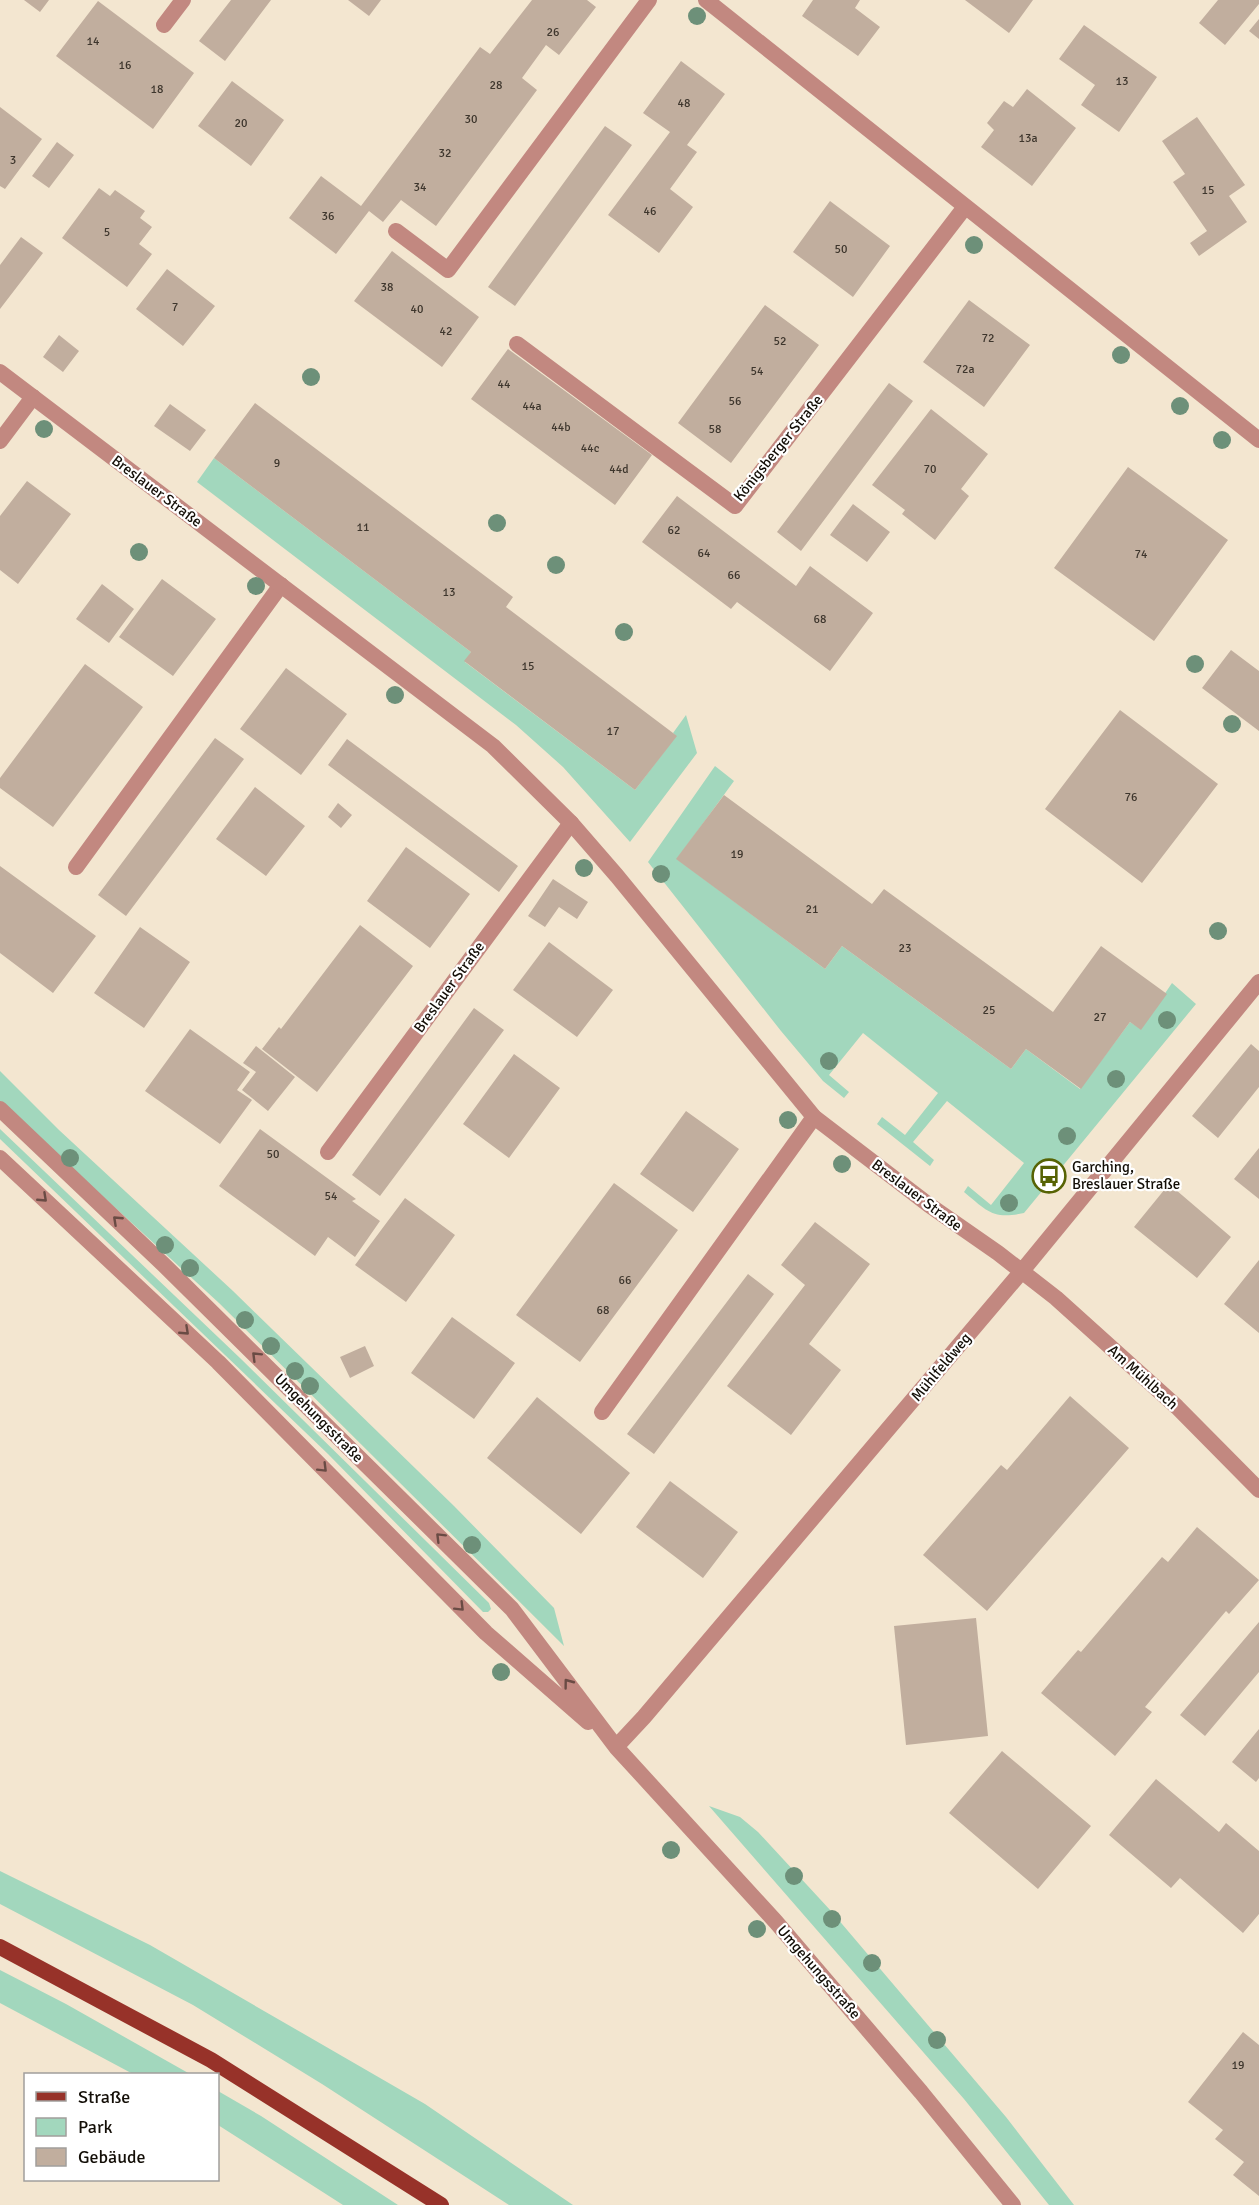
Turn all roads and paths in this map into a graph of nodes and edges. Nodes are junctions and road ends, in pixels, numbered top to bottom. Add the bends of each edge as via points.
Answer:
1 (183, 0) edge
2 (650, 0) edge
3 (706, 0) edge
4 (164, 25) dead end
5 (965, 207) junction
6 (396, 231) dead end
7 (517, 344) dead end
8 (0, 372) edge
9 (33, 397) junction
10 (1259, 440) edge
11 (0, 441) edge
12 (281, 585) junction
13 (571, 823) junction
14 (76, 867) dead end
15 (1259, 982) edge
16 (0, 1109) edge
17 (814, 1117) junction
18 (328, 1152) dead end
19 (0, 1158) edge
20 (1022, 1271) junction
21 (602, 1412) dead end
22 (1259, 1490) edge
23 (616, 1747) junction
24 (0, 1947) edge
25 (441, 2205) edge
26 (1013, 2205) edge

1 - 4 street
2 - 6 street via 448,270
3 - 5 street
5 - 7 street, Königsberger Straße via 735,506
5 - 10 street
8 - 9 street, Breslauer Straße
9 - 11 street
9 - 12 street, Breslauer Straße
12 - 13 street, Breslauer Straße via 493,746
12 - 14 street
13 - 17 street, Breslauer Straße
13 - 18 street, Breslauer Straße
15 - 20 street, Mühlfeldweg
23 -> 16 street, Umgehungsstraße via 512,1609
17 - 20 street, Breslauer Straße via 929,1206
17 - 21 street
19 -> 23 street, Umgehungsstraße via 218,1362 486,1633
20 - 22 street, Am Mühlbach via 1177,1407
20 - 23 street, Mühlfeldweg
23 - 26 street, Umgehungsstraße via 776,1922
24 - 25 main road via 212,2060

